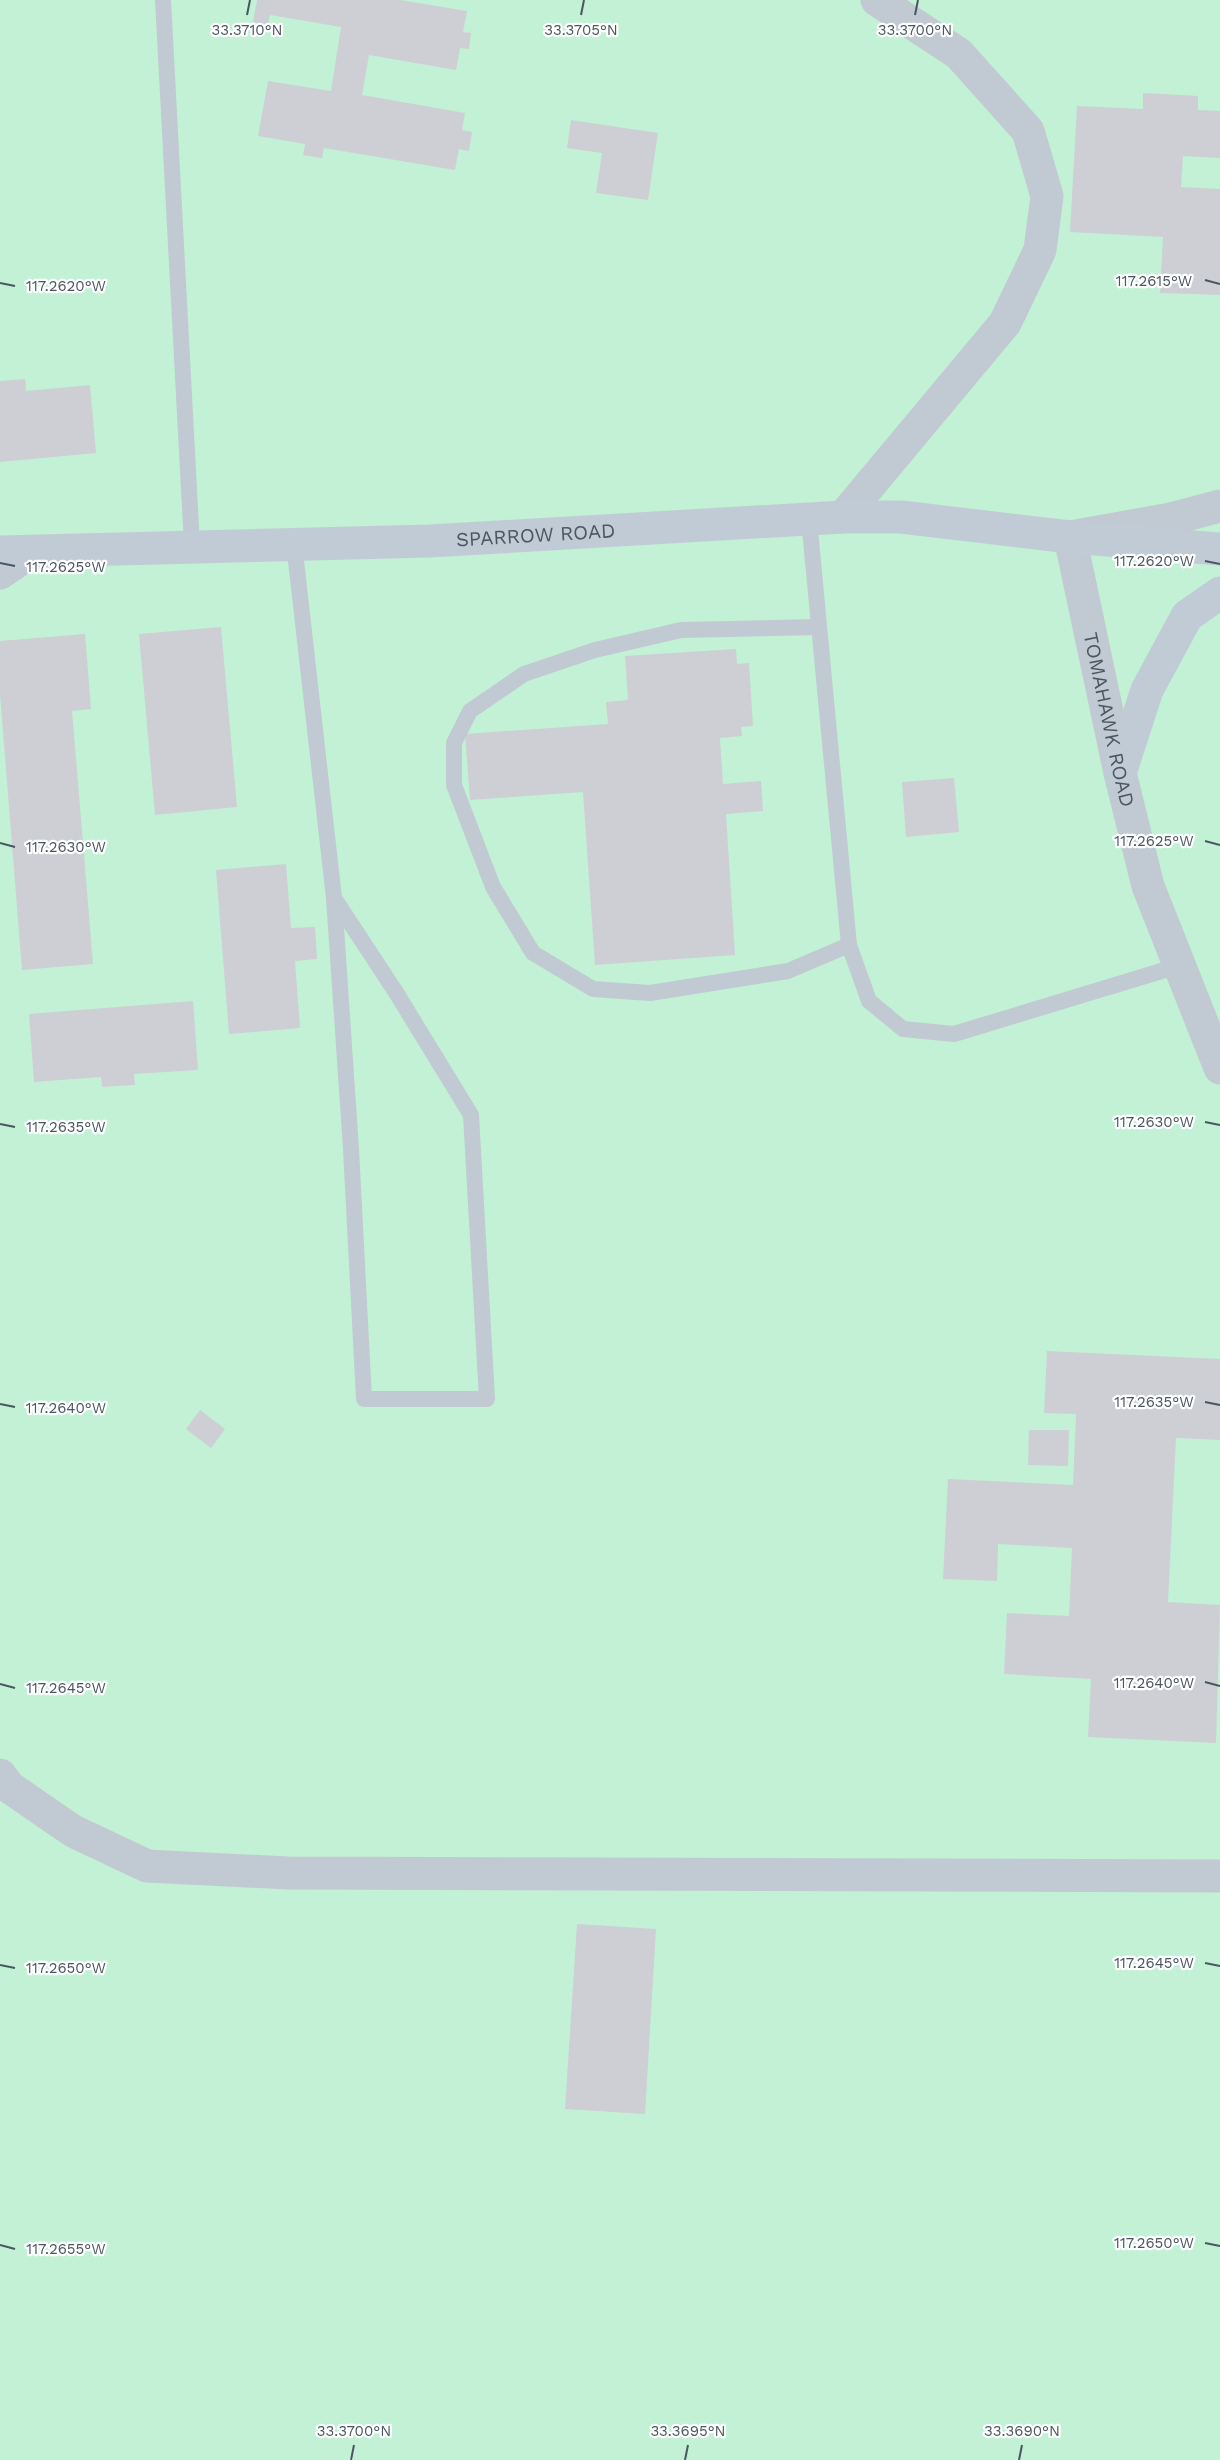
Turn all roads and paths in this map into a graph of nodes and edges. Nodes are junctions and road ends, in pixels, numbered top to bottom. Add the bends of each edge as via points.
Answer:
1 (163, 0) edge
2 (877, 0) edge
3 (1220, 506) edge
4 (843, 516) junction
5 (809, 519) junction
6 (1070, 537) junction
7 (294, 543) junction
8 (192, 546) junction
9 (1220, 549) edge
10 (16, 552) edge
11 (0, 573) edge
12 (1220, 593) edge
13 (819, 627) junction
14 (1120, 773) junction
15 (334, 898) junction
16 (849, 945) junction
17 (1178, 966) junction
18 (1220, 1068) edge
19 (0, 1775) edge
20 (1220, 1876) edge

1 - 8 lane
2 - 4 street via 959,54 1028,131 1047,196 1040,250 1005,323
3 - 6 street, SPARROW ROAD via 1172,519
4 - 5 street, SPARROW ROAD
4 - 6 street, SPARROW ROAD via 901,517
5 - 7 street, SPARROW ROAD via 430,541
5 - 13 lane
6 - 9 street, SPARROW ROAD
6 - 14 street, TOMAHAWK ROAD
7 - 8 street, SPARROW ROAD
7 - 15 lane
8 - 10 street, SPARROW ROAD
10 - 11 street
12 - 14 street via 1187,616 1147,690
13 - 16 lane
13 - 16 lane via 681,630 595,650 524,674 470,711 454,743 454,785 493,886 533,953 592,989 651,993 788,971
14 - 17 street, TOMAHAWK ROAD via 1148,886
15 - 15 lane via 364,1399 486,1399 471,1115
16 - 17 lane via 869,1001 903,1029 954,1034
17 - 18 street, TOMAHAWK ROAD
19 - 20 street via 9,1787 73,1832 147,1866 300,1873

